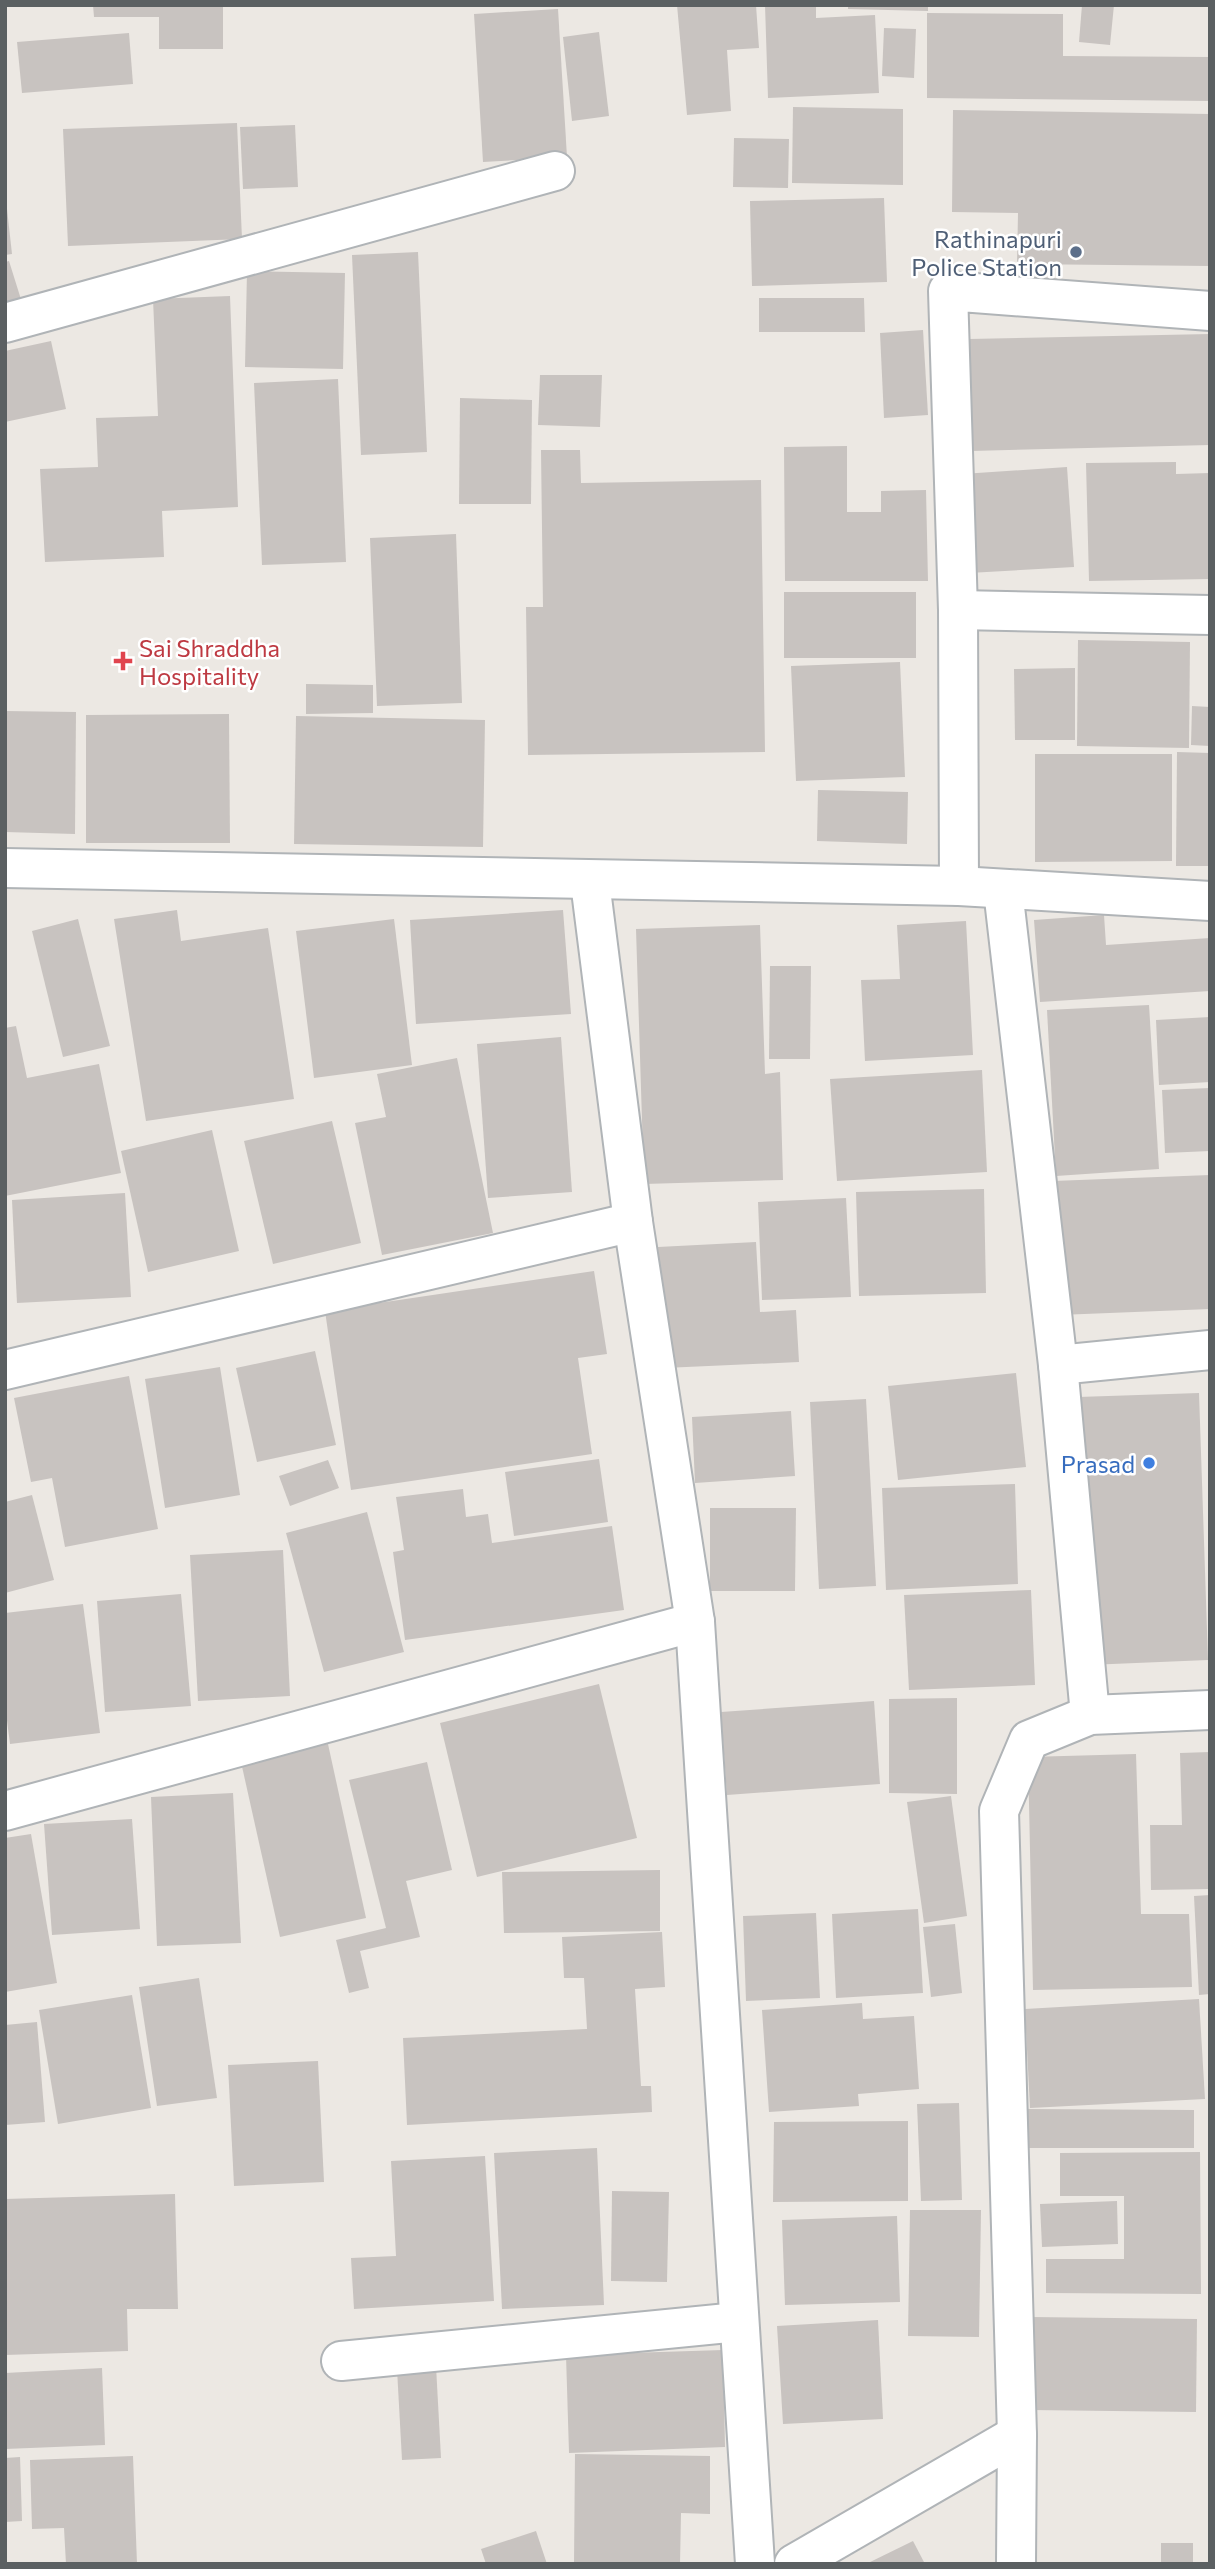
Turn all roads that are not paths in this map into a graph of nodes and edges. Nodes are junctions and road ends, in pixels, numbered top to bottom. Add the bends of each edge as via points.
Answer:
1 (555, 171) dead end
2 (1210, 311) edge
3 (5, 323) edge
4 (958, 610) junction
5 (1210, 615) edge
6 (5, 868) edge
7 (590, 881) junction
8 (959, 886) junction
9 (1003, 890) junction
10 (1210, 901) edge
11 (633, 1222) junction
12 (1210, 1350) edge
13 (1058, 1366) junction
14 (5, 1370) edge
15 (695, 1622) junction
16 (1210, 1710) edge
17 (1090, 1716) junction
18 (5, 1811) edge
19 (738, 2322) junction
20 (341, 2361) dead end
21 (1017, 2435) junction
22 (755, 2564) edge
23 (794, 2564) edge
24 (1016, 2564) edge

1 - 3 street
2 - 4 street via 948,291
4 - 5 street
4 - 8 street
6 - 7 street
7 - 8 street
7 - 11 street
8 - 9 street
9 - 10 street
9 - 13 street
11 - 14 street
11 - 15 street
12 - 13 street
13 - 17 street
15 - 18 street
15 - 19 street
16 - 17 street
17 - 21 street via 1029,1740 999,1811
19 - 20 street
19 - 22 street
21 - 23 street
21 - 24 street

